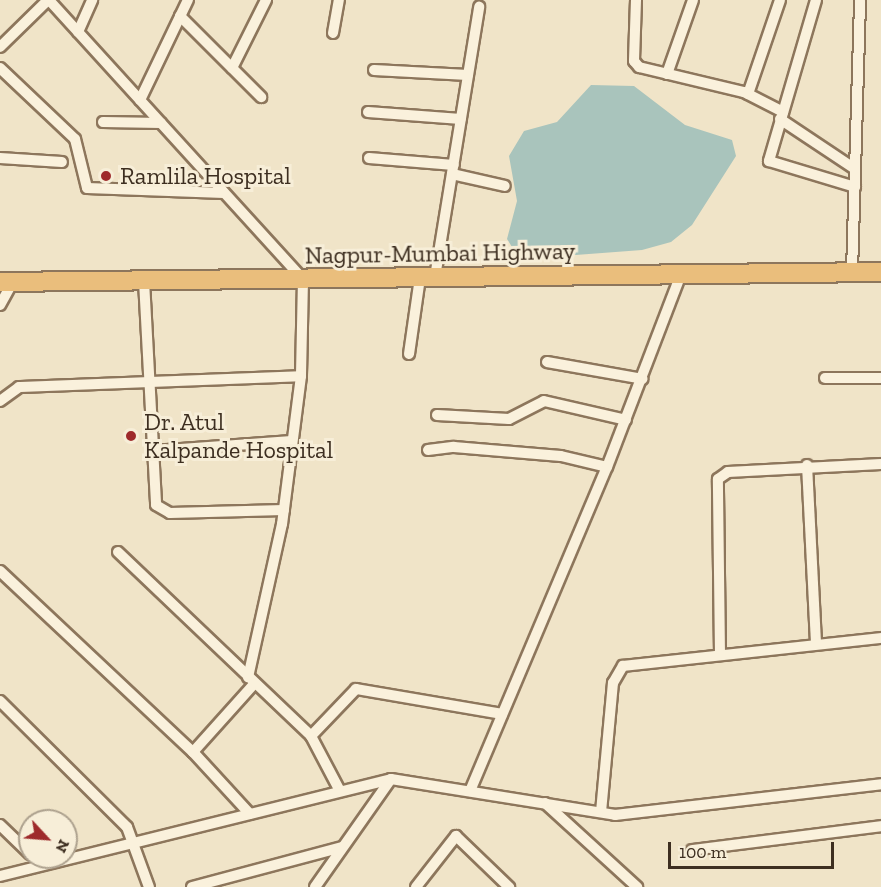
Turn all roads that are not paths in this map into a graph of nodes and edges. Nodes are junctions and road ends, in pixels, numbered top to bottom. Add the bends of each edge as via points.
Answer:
1 (48, 0) edge
2 (92, 0) edge
3 (188, 0) edge
4 (266, 0) edge
5 (339, 0) edge
6 (636, 0) edge
7 (693, 0) edge
8 (780, 0) edge
9 (816, 0) edge
10 (860, 0) edge
11 (479, 7) dead end
12 (180, 16) junction
13 (78, 32) junction
14 (333, 33) dead end
15 (0, 47) edge
16 (0, 68) edge
17 (232, 68) junction
18 (374, 70) dead end
19 (667, 74) junction
20 (468, 75) junction
21 (748, 94) junction
22 (261, 97) dead end
23 (140, 100) junction
24 (368, 112) dead end
25 (781, 116) junction
26 (461, 119) junction
27 (103, 122) dead end
28 (161, 123) junction
29 (0, 158) edge
30 (369, 158) dead end
31 (62, 162) dead end
32 (453, 169) junction
33 (855, 169) junction
34 (505, 186) dead end
35 (855, 187) junction
36 (224, 193) junction
37 (852, 272) junction
38 (881, 272) edge
39 (681, 274) junction
40 (428, 278) junction
41 (303, 279) junction
42 (144, 281) junction
43 (6, 282) edge
44 (0, 305) edge
45 (409, 354) dead end
46 (547, 362) dead end
47 (301, 376) junction
48 (825, 378) dead end
49 (881, 378) edge
50 (643, 379) junction
51 (149, 383) junction
52 (0, 401) edge
53 (437, 415) dead end
54 (626, 420) junction
55 (291, 441) junction
56 (428, 450) dead end
57 (153, 451) junction
58 (881, 464) edge
59 (807, 465) junction
60 (607, 467) junction
61 (284, 510) junction
62 (118, 552) dead end
63 (0, 571) edge
64 (881, 638) edge
65 (816, 643) junction
66 (720, 654) junction
67 (251, 680) junction
68 (0, 701) edge
69 (502, 714) junction
70 (311, 736) junction
71 (194, 752) junction
72 (391, 779) junction
73 (881, 784) edge
74 (340, 791) junction
75 (470, 791) junction
76 (544, 803) junction
77 (601, 812) junction
78 (250, 814) junction
79 (0, 825) edge
80 (881, 826) edge
81 (18, 842) edge
82 (136, 842) junction
83 (342, 847) junction
84 (692, 850) dead end
85 (78, 857) edge
86 (29, 869) edge
87 (0, 876) edge
88 (149, 887) edge
89 (192, 887) edge
90 (315, 887) edge
91 (416, 887) edge
92 (508, 887) edge
93 (637, 887) edge

1 - 13 street
1 - 15 street
2 - 13 street
3 - 12 street
4 - 17 street
5 - 14 street
6 - 19 street via 634,61
7 - 19 street
8 - 21 street
9 - 25 street
10 - 33 street
11 - 20 street
12 - 17 street
12 - 23 street
13 - 23 street
16 - 36 street via 75,139 87,188
17 - 22 street
18 - 20 street
19 - 21 street
20 - 26 street
21 - 25 street
23 - 28 street
24 - 26 street
25 - 33 street
25 - 35 street via 771,164
26 - 32 street
27 - 28 street
28 - 36 street
29 - 31 street
30 - 32 street
32 - 34 street
32 - 40 street
33 - 35 street
35 - 37 street
36 - 41 street
37 - 38 highway, Nagpur-Mumbai Highway
37 - 39 highway, Nagpur-Mumbai Highway
39 - 40 highway, Nagpur-Mumbai Highway
39 - 50 street
40 - 41 highway, Nagpur-Mumbai Highway
40 - 45 street
41 - 42 highway, Nagpur-Mumbai Highway
41 - 47 street
42 - 43 highway, Nagpur-Mumbai Highway
42 - 51 street
43 - 44 street
46 - 50 street
47 - 51 street
47 - 55 street
48 - 49 street
50 - 54 street
51 - 52 street via 20,387
51 - 57 street
53 - 54 street via 509,419 544,401
54 - 60 street
55 - 57 street
55 - 61 street
56 - 60 street via 454,447 561,456
57 - 61 street via 156,505 163,511
58 - 59 street
59 - 65 street
59 - 66 street via 728,472 717,479
60 - 69 street
61 - 67 street via 272,588
62 - 67 street
63 - 71 street
64 - 65 street
65 - 66 street
66 - 77 street via 617,671
67 - 70 street
67 - 71 street
68 - 82 street via 127,827
69 - 70 street via 356,689
69 - 75 street
70 - 74 street
71 - 78 street
72 - 74 street
72 - 75 street
72 - 83 street
73 - 77 street
74 - 78 street
75 - 76 street
76 - 77 street
76 - 93 street
78 - 82 street
79 - 81 street
80 - 84 street
82 - 85 street
82 - 88 street
83 - 89 street
83 - 90 street
86 - 87 street
91 - 92 street via 456,836

